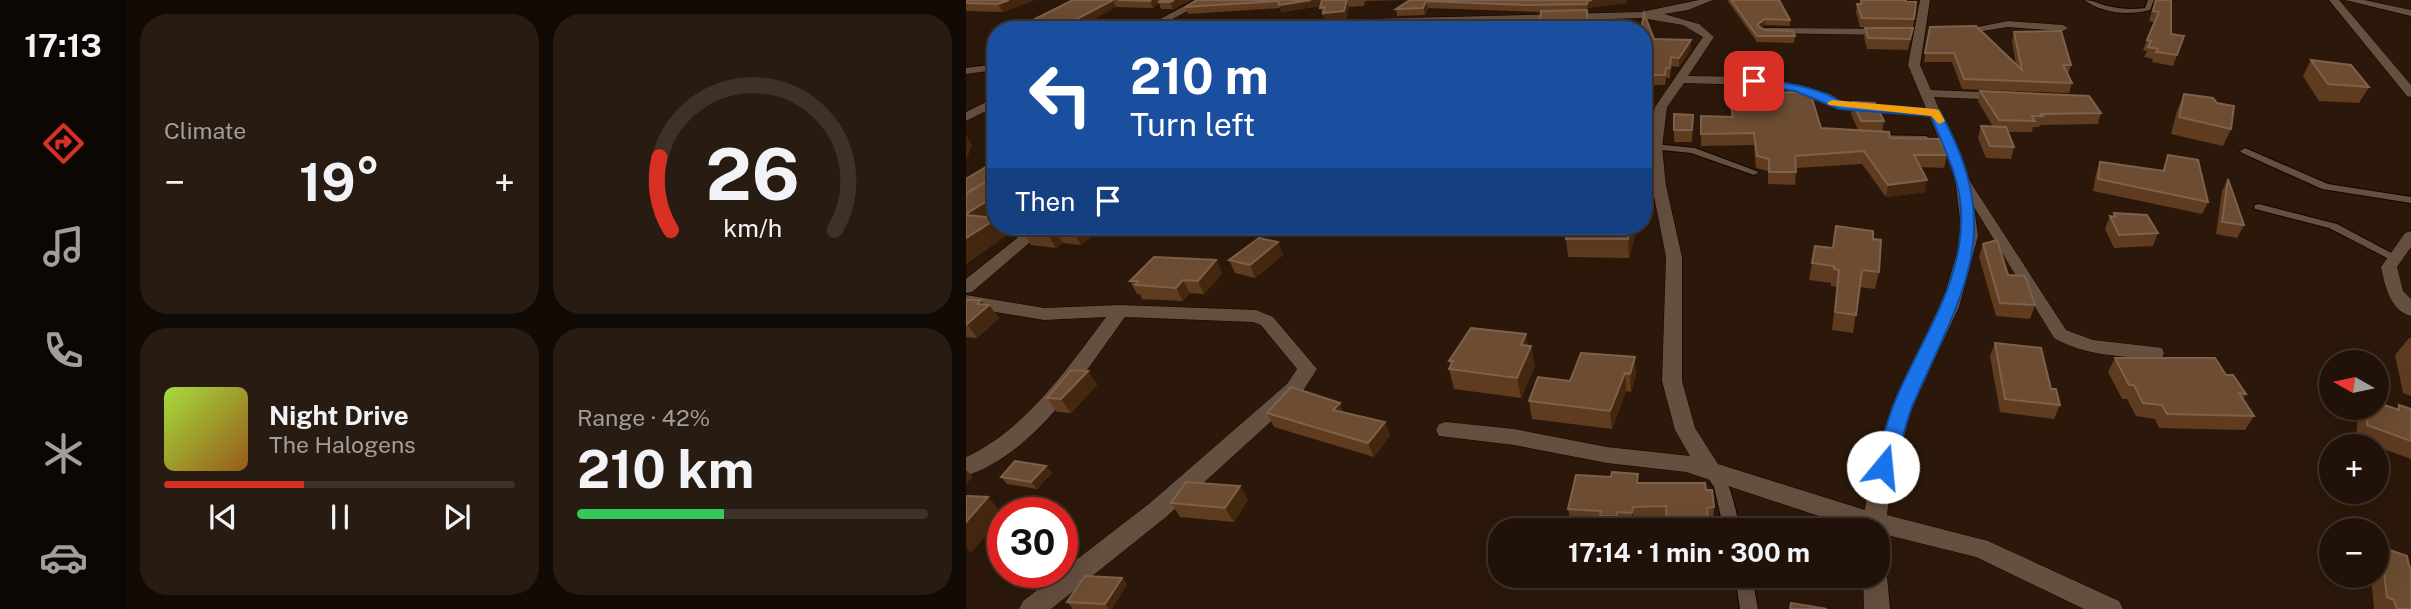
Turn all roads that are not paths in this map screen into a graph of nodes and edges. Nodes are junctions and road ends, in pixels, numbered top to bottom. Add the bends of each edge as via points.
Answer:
1 (1709, 0) edge
2 (1925, 0) edge
3 (2087, 0) edge
4 (2151, 0) edge
5 (2334, 0) edge
6 (2350, 0) edge
7 (1200, 1) edge
8 (2369, 2) edge
9 (1400, 8) edge
10 (2411, 13) edge
11 (1641, 15) junction
12 (1520, 18) junction
13 (1161, 21) edge
14 (1371, 21) edge
15 (1407, 21) edge
16 (1518, 21) edge
17 (2063, 28) dead end
18 (1765, 31) edge
19 (1931, 31) junction
20 (987, 68) edge
21 (966, 71) edge
22 (1683, 79) junction
23 (1926, 93) junction
24 (2411, 93) edge
25 (2014, 96) edge
26 (987, 106) edge
27 (1935, 113) junction
28 (966, 117) edge
29 (1652, 136) edge
30 (1865, 138) edge
31 (1948, 140) junction
32 (1652, 146) edge
33 (2245, 151) dead end
34 (1652, 158) edge
35 (1754, 172) dead end
36 (1962, 177) junction
37 (2411, 200) edge
38 (2259, 207) dead end
39 (1030, 235) edge
40 (2411, 236) edge
41 (2393, 257) junction
42 (966, 288) edge
43 (966, 300) edge
44 (1120, 310) junction
45 (2411, 310) edge
46 (2155, 353) dead end
47 (1446, 430) dead end
48 (966, 467) edge
49 (1711, 471) junction
50 (1729, 518) edge
51 (1849, 518) edge
52 (1874, 518) edge
53 (1890, 529) edge
54 (1746, 588) edge
55 (1876, 588) edge
56 (1032, 609) edge
57 (1749, 609) edge
58 (1877, 609) edge
59 (2110, 609) edge

1 - 11 street
2 - 19 street
3 - 4 lane via 2141,11 2148,9
5 - 24 street
6 - 8 street
7 - 13 street
8 - 10 street
9 - 14 street
11 - 12 street
11 - 22 street via 1698,28 1709,37
12 - 15 street
12 - 16 street
17 - 19 street via 2008,24
18 - 19 street
19 - 23 street via 1914,65
20 - 21 street
22 - 27 street via 1754,81 1797,88 1839,106
22 - 29 street via 1661,107
23 - 25 street
23 - 27 street
26 - 28 street
27 - 31 street
30 - 31 lane
31 - 36 street
32 - 35 lane via 1692,150
33 - 37 lane via 2326,187
34 - 49 street via 1674,257 1672,381 1685,430
36 - 46 street via 2060,334 2089,345
36 - 52 street via 1968,211 1967,252 1950,307 1903,405 1880,481
38 - 41 lane via 2333,226
39 - 42 street
40 - 41 street
41 - 45 street via 2389,267 2395,293
43 - 44 street via 1044,314
44 - 48 street via 1072,374 1013,438 988,458
44 - 56 street via 1256,316 1267,321 1307,369 1294,389 1158,510
47 - 49 street via 1514,437 1606,455 1660,458
49 - 50 lane via 1721,485
49 - 51 street
53 - 59 street via 1980,548
54 - 57 lane
55 - 58 street

